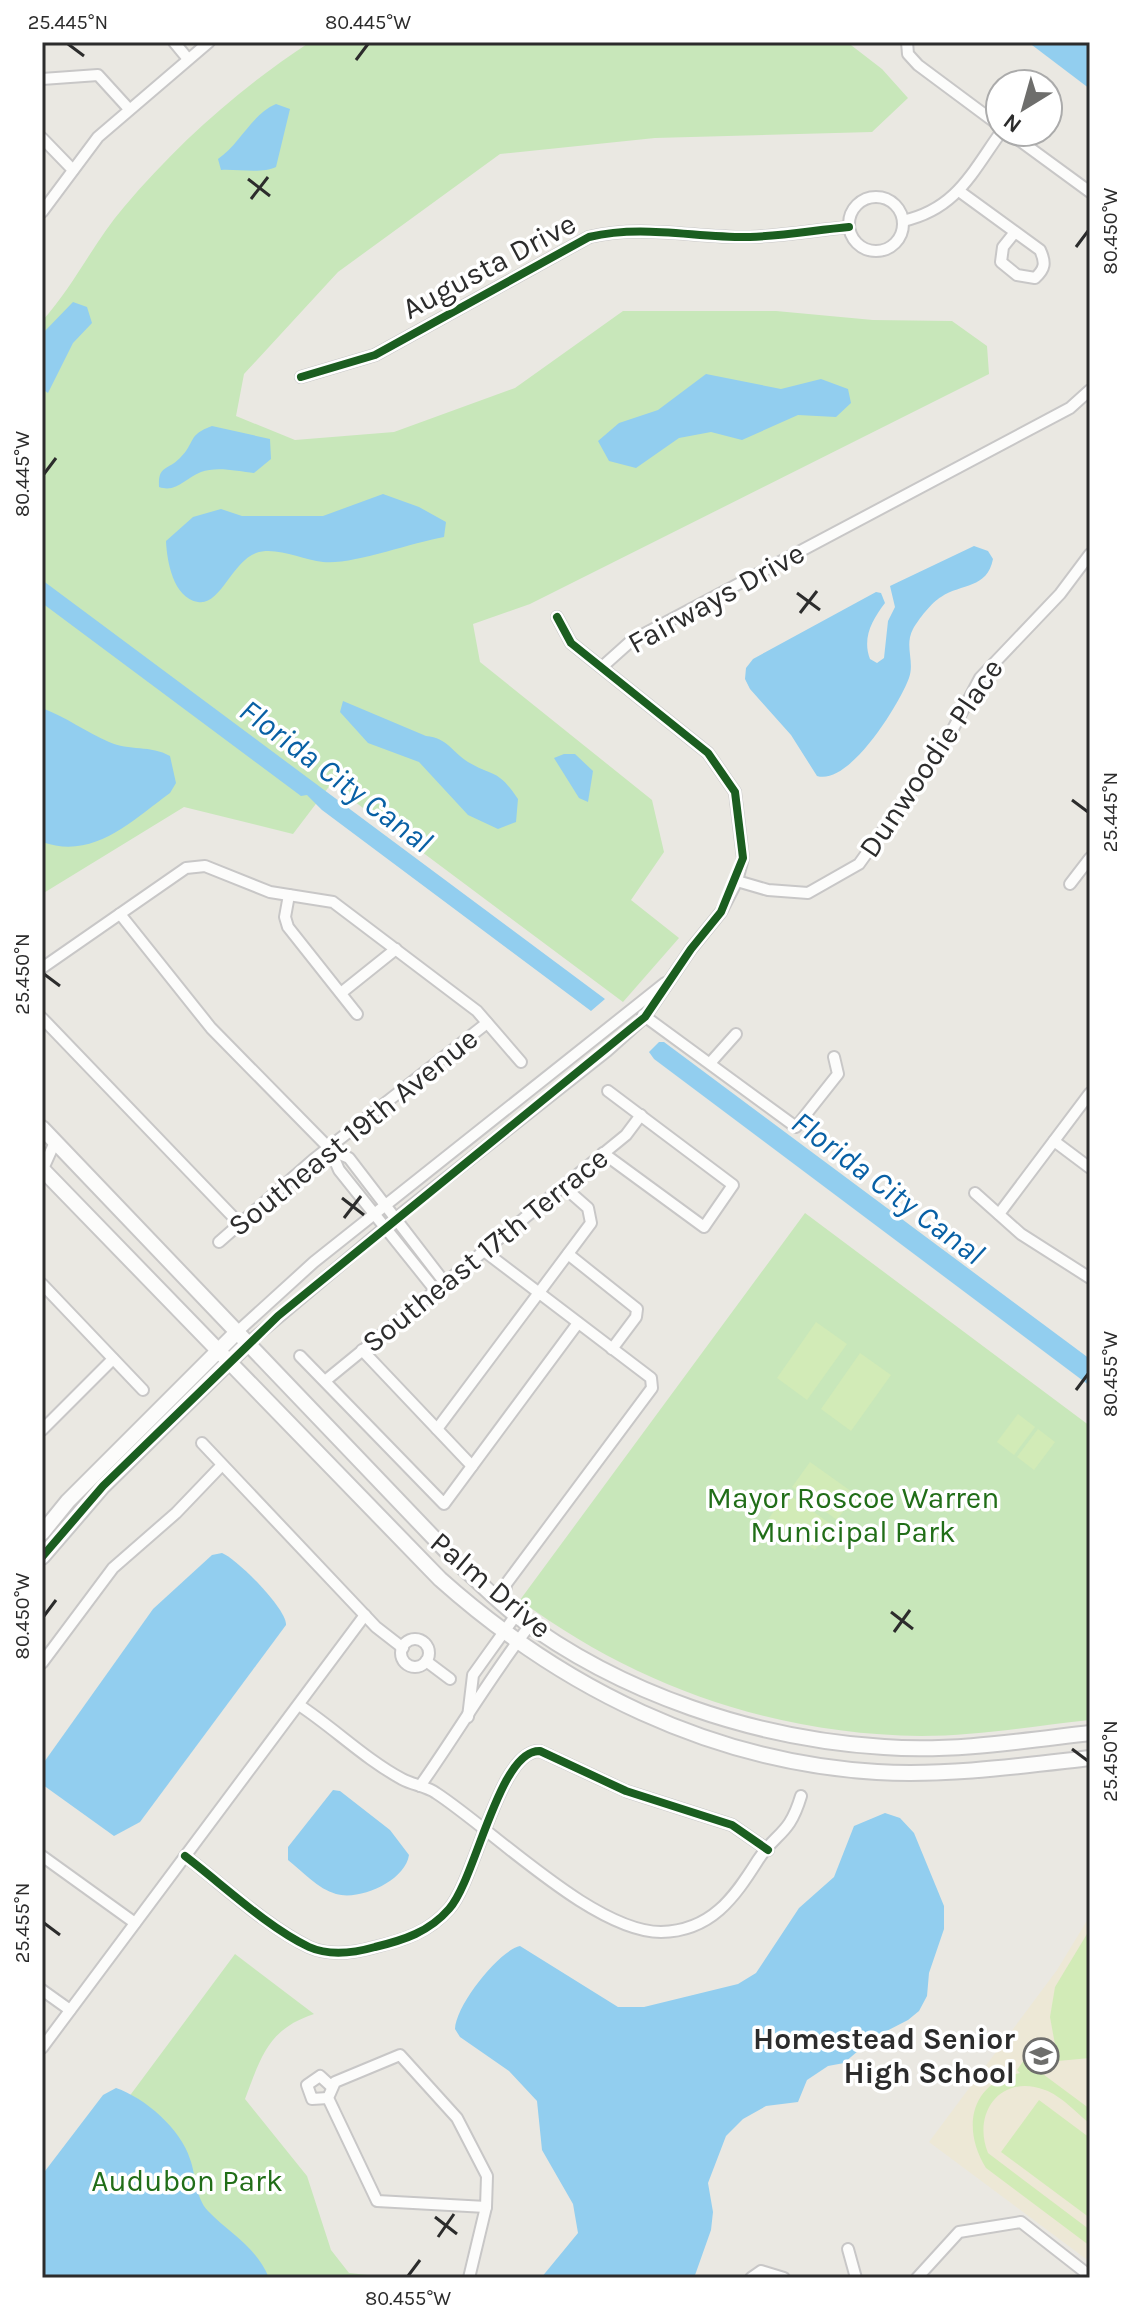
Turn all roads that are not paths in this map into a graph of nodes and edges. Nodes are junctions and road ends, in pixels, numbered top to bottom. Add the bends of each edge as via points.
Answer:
1 (174, 42) edge
2 (183, 42) edge
3 (907, 42) edge
4 (198, 49) edge
5 (42, 79) edge
6 (129, 109) junction
7 (984, 114) edge
8 (42, 138) edge
9 (990, 148) edge
10 (1030, 148) edge
11 (73, 170) junction
12 (959, 191) junction
13 (1090, 192) edge
14 (42, 212) edge
15 (903, 221) junction
16 (849, 227) junction
17 (1015, 232) junction
18 (301, 377) dead end
19 (1090, 390) edge
20 (1090, 554) edge
21 (557, 617) dead end
22 (602, 667) junction
23 (1090, 858) edge
24 (737, 881) junction
25 (1070, 884) dead end
26 (289, 895) junction
27 (120, 914) junction
28 (396, 949) junction
29 (42, 968) edge
30 (673, 976) junction
31 (341, 993) junction
32 (634, 1009) junction
33 (357, 1014) dead end
34 (645, 1017) junction
35 (42, 1018) edge
36 (487, 1023) junction
37 (736, 1034) dead end
38 (834, 1057) dead end
39 (521, 1062) dead end
40 (711, 1062) junction
41 (608, 1091) dead end
42 (1090, 1093) edge
43 (641, 1115) junction
44 (42, 1128) edge
45 (1054, 1141) junction
46 (49, 1146) edge
47 (330, 1149) junction
48 (603, 1153) junction
49 (1090, 1167) edge
50 (42, 1170) edge
51 (563, 1186) junction
52 (975, 1193) dead end
53 (385, 1204) junction
54 (374, 1214) junction
55 (999, 1214) junction
56 (396, 1218) junction
57 (239, 1223) junction
58 (385, 1227) junction
59 (219, 1242) dead end
60 (484, 1251) junction
61 (568, 1254) junction
62 (1090, 1278) edge
63 (42, 1284) edge
64 (440, 1287) junction
65 (539, 1293) junction
66 (578, 1323) junction
67 (236, 1333) junction
68 (247, 1344) junction
69 (612, 1349) junction
70 (362, 1350) junction
71 (225, 1355) junction
72 (300, 1356) dead end
73 (113, 1359) junction
74 (325, 1381) junction
75 (143, 1390) dead end
76 (437, 1429) junction
77 (42, 1430) edge
78 (202, 1443) dead end
79 (222, 1465) junction
80 (472, 1466) junction
81 (42, 1533) edge
82 (42, 1557) edge
83 (506, 1584) junction
84 (489, 1591) junction
85 (504, 1604) junction
86 (365, 1615) junction
87 (516, 1615) junction
88 (530, 1625) junction
89 (503, 1634) junction
90 (517, 1643) junction
91 (403, 1648) junction
92 (426, 1661) junction
93 (42, 1663) edge
94 (450, 1679) dead end
95 (299, 1705) junction
96 (468, 1719) junction
97 (1090, 1733) edge
98 (1090, 1758) edge
99 (420, 1786) junction
100 (801, 1796) dead end
101 (485, 1830) junction
102 (768, 1850) junction
103 (42, 1856) edge
104 (185, 1856) junction
105 (135, 1923) junction
106 (42, 1990) edge
107 (70, 2010) junction
108 (42, 2048) edge
109 (332, 2087) junction
110 (328, 2098) junction
111 (486, 2207) junction
112 (848, 2249) dead end
113 (754, 2275) edge
114 (1090, 2276) edge
115 (469, 2278) edge
116 (784, 2278) edge
117 (856, 2278) edge
118 (917, 2278) edge

1 - 4 street
2 - 4 street
3 - 7 street via 908,54 918,65
4 - 6 street
5 - 6 street via 98,75
6 - 11 street
8 - 11 street
9 - 12 street
10 - 13 street
11 - 14 street
12 - 15 street via 938,210
12 - 17 street
15 - 16 street via 896,206 873,197 852,210
15 - 16 street via 898,239 874,251 857,244
16 - 18 street, Augusta Drive via 749,237 629,230 589,237 375,355
17 - 17 street via 1040,250 1045,261 1035,278 1017,275 1001,262 999,255
19 - 22 street, Fairways Drive via 1070,408 631,641
20 - 24 street, Dunwoodie Place via 1060,594 980,678 945,744 859,864 808,893
21 - 22 street via 571,643
22 - 24 street, Fairways Drive via 708,753 735,792 743,858
23 - 25 street
24 - 30 street, Fairways Drive via 721,912
26 - 27 street via 205,866 186,868
26 - 28 street via 333,902
26 - 31 street via 288,927
27 - 29 street
27 - 47 street via 211,1028
28 - 31 street
28 - 36 street
30 - 32 street, Fairways Drive
30 - 34 street, Fairways Drive
31 - 33 street
32 - 34 street
32 - 53 street, Fairways Drive via 613,1020
34 - 40 street
34 - 56 street, Fairways Drive
35 - 57 street
36 - 39 street
36 - 47 street, Southeast 19th Avenue
37 - 40 street
38 - 40 street via 838,1074 796,1127
41 - 43 street
42 - 45 street
43 - 48 street, Southeast 17th Terrace
43 - 48 street via 733,1185 704,1227
44 - 46 main road, Palm Drive
45 - 49 street
45 - 55 street
46 - 50 street
46 - 67 main road, Palm Drive
47 - 53 street via 349,1158
47 - 54 street via 339,1170
47 - 57 street, Southeast 19th Avenue
48 - 51 street, Southeast 17th Terrace
50 - 71 main road, Palm Drive
51 - 60 street, Southeast 17th Terrace
51 - 61 street via 592,1215
52 - 55 street
53 - 54 street, Fairways Drive
53 - 56 street
54 - 58 street
54 - 67 street, Fairways Drive
55 - 62 street
56 - 58 street, Fairways Drive
56 - 64 street
57 - 59 street, Southeast 19th Avenue
58 - 64 street
58 - 68 street, Fairways Drive
60 - 64 street, Southeast 17th Terrace
60 - 65 street
61 - 65 street
61 - 69 street via 637,1309
63 - 73 street
64 - 70 street, Southeast 17th Terrace
65 - 66 street
65 - 76 street
66 - 69 street
66 - 80 street
67 - 68 main road, Palm Drive
67 - 71 main road
68 - 71 main road
68 - 84 main road, Palm Drive
69 - 83 street via 651,1378 652,1388
70 - 74 street, Southeast 17th Terrace
70 - 76 street
71 - 81 main road via 68,1501
71 - 82 main road
71 - 89 main road, Palm Drive via 393,1533
72 - 74 street
73 - 75 street
73 - 77 street
74 - 80 street via 444,1504
76 - 80 street
78 - 79 street
79 - 86 street
79 - 93 street via 113,1568
83 - 84 street
83 - 85 street
84 - 85 main road, Palm Drive
85 - 87 main road, Palm Drive
86 - 91 street
86 - 95 street
87 - 88 main road, Palm Drive
87 - 89 street
88 - 90 street
88 - 97 main road, Palm Drive via 617,1675 702,1712 818,1740 886,1748 978,1746
89 - 90 main road, Palm Drive
89 - 96 street via 473,1675
90 - 96 street
90 - 98 main road, Palm Drive via 620,1705 698,1736 813,1764 893,1772
91 - 92 street via 407,1663 419,1666
91 - 92 street via 408,1641 422,1641 429,1653
92 - 94 street
95 - 99 street
95 - 104 street
96 - 99 street
99 - 101 street
100 - 102 street via 793,1822
101 - 102 street via 615,1921 660,1932 697,1924 713,1914 736,1896
101 - 102 street via 517,1762 533,1750 626,1791 732,1825
101 - 104 street via 459,1896 432,1926 355,1952 310,1948
103 - 105 street
104 - 105 street
105 - 107 street
106 - 107 street
107 - 108 street
109 - 110 street
109 - 110 street via 320,2076 307,2085 312,2099
109 - 111 street via 400,2055 457,2118 487,2176
110 - 111 street via 377,2201
111 - 115 street
112 - 117 street
113 - 116 street
114 - 118 street via 1021,2222 959,2232

